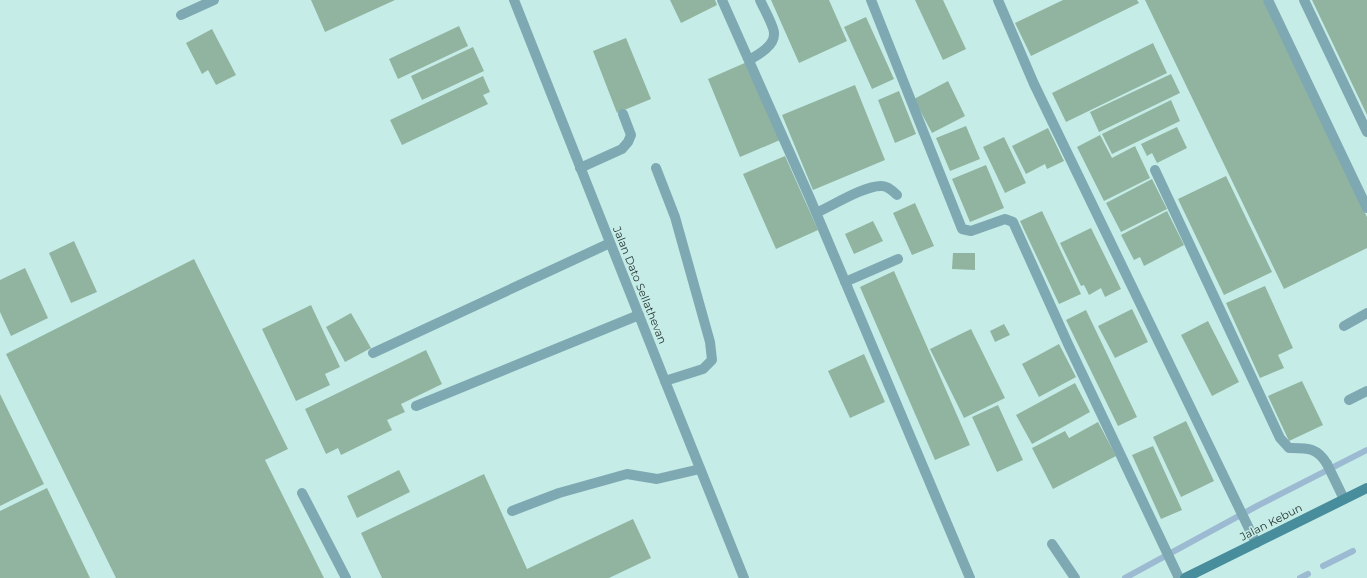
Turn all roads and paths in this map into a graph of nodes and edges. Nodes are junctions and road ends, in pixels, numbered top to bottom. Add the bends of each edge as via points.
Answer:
1 (214, 0) edge
2 (514, 0) edge
3 (722, 0) edge
4 (760, 0) edge
5 (871, 0) edge
6 (998, 0) edge
7 (1268, 0) edge
8 (1304, 0) edge
9 (182, 15) dead end
10 (749, 60) junction
11 (623, 114) dead end
12 (1367, 132) edge
13 (580, 168) junction
14 (656, 168) dead end
15 (1155, 170) dead end
16 (897, 195) dead end
17 (1367, 208) edge
18 (816, 213) junction
19 (610, 243) junction
20 (898, 259) dead end
21 (845, 282) junction
22 (1367, 313) edge
23 (638, 315) junction
24 (1344, 326) dead end
25 (373, 353) dead end
26 (665, 381) junction
27 (1367, 391) edge
28 (1350, 400) dead end
29 (416, 406) dead end
30 (700, 469) junction
31 (1367, 488) edge
32 (302, 493) dead end
33 (1344, 499) junction
34 (512, 511) dead end
35 (1256, 542) junction
36 (1052, 544) dead end
37 (346, 578) edge
38 (744, 578) edge
39 (970, 578) edge
40 (1075, 578) edge
41 (1179, 578) edge
42 (1185, 578) edge

1 - 9 street
2 - 13 street, Jalan Dato Sellathevan
3 - 10 street
4 - 10 street via 774,33 772,42
5 - 41 street via 962,229 971,231 1005,219 1013,222
6 - 35 street via 1034,84
7 - 17 street
8 - 12 street
10 - 18 street
11 - 13 street via 631,135 628,142 622,149
13 - 19 street, Jalan Dato Sellathevan
14 - 26 street via 675,218 710,342 712,360 703,368
15 - 33 street via 1280,438 1289,448 1308,448 1322,456
16 - 18 street via 883,185 871,186
18 - 21 street
19 - 23 street, Jalan Dato Sellathevan
19 - 25 street
20 - 21 street
21 - 39 street
22 - 24 street
23 - 26 street, Jalan Dato Sellathevan
23 - 29 street
26 - 30 street, Jalan Dato Sellathevan
27 - 28 street
30 - 34 street via 657,479 627,474 559,493
30 - 38 street, Jalan Dato Sellathevan
31 - 33 main road, Jalan Kebun
32 - 37 street
33 - 35 main road, Jalan Kebun
35 - 42 main road, Jalan Kebun
36 - 40 street

